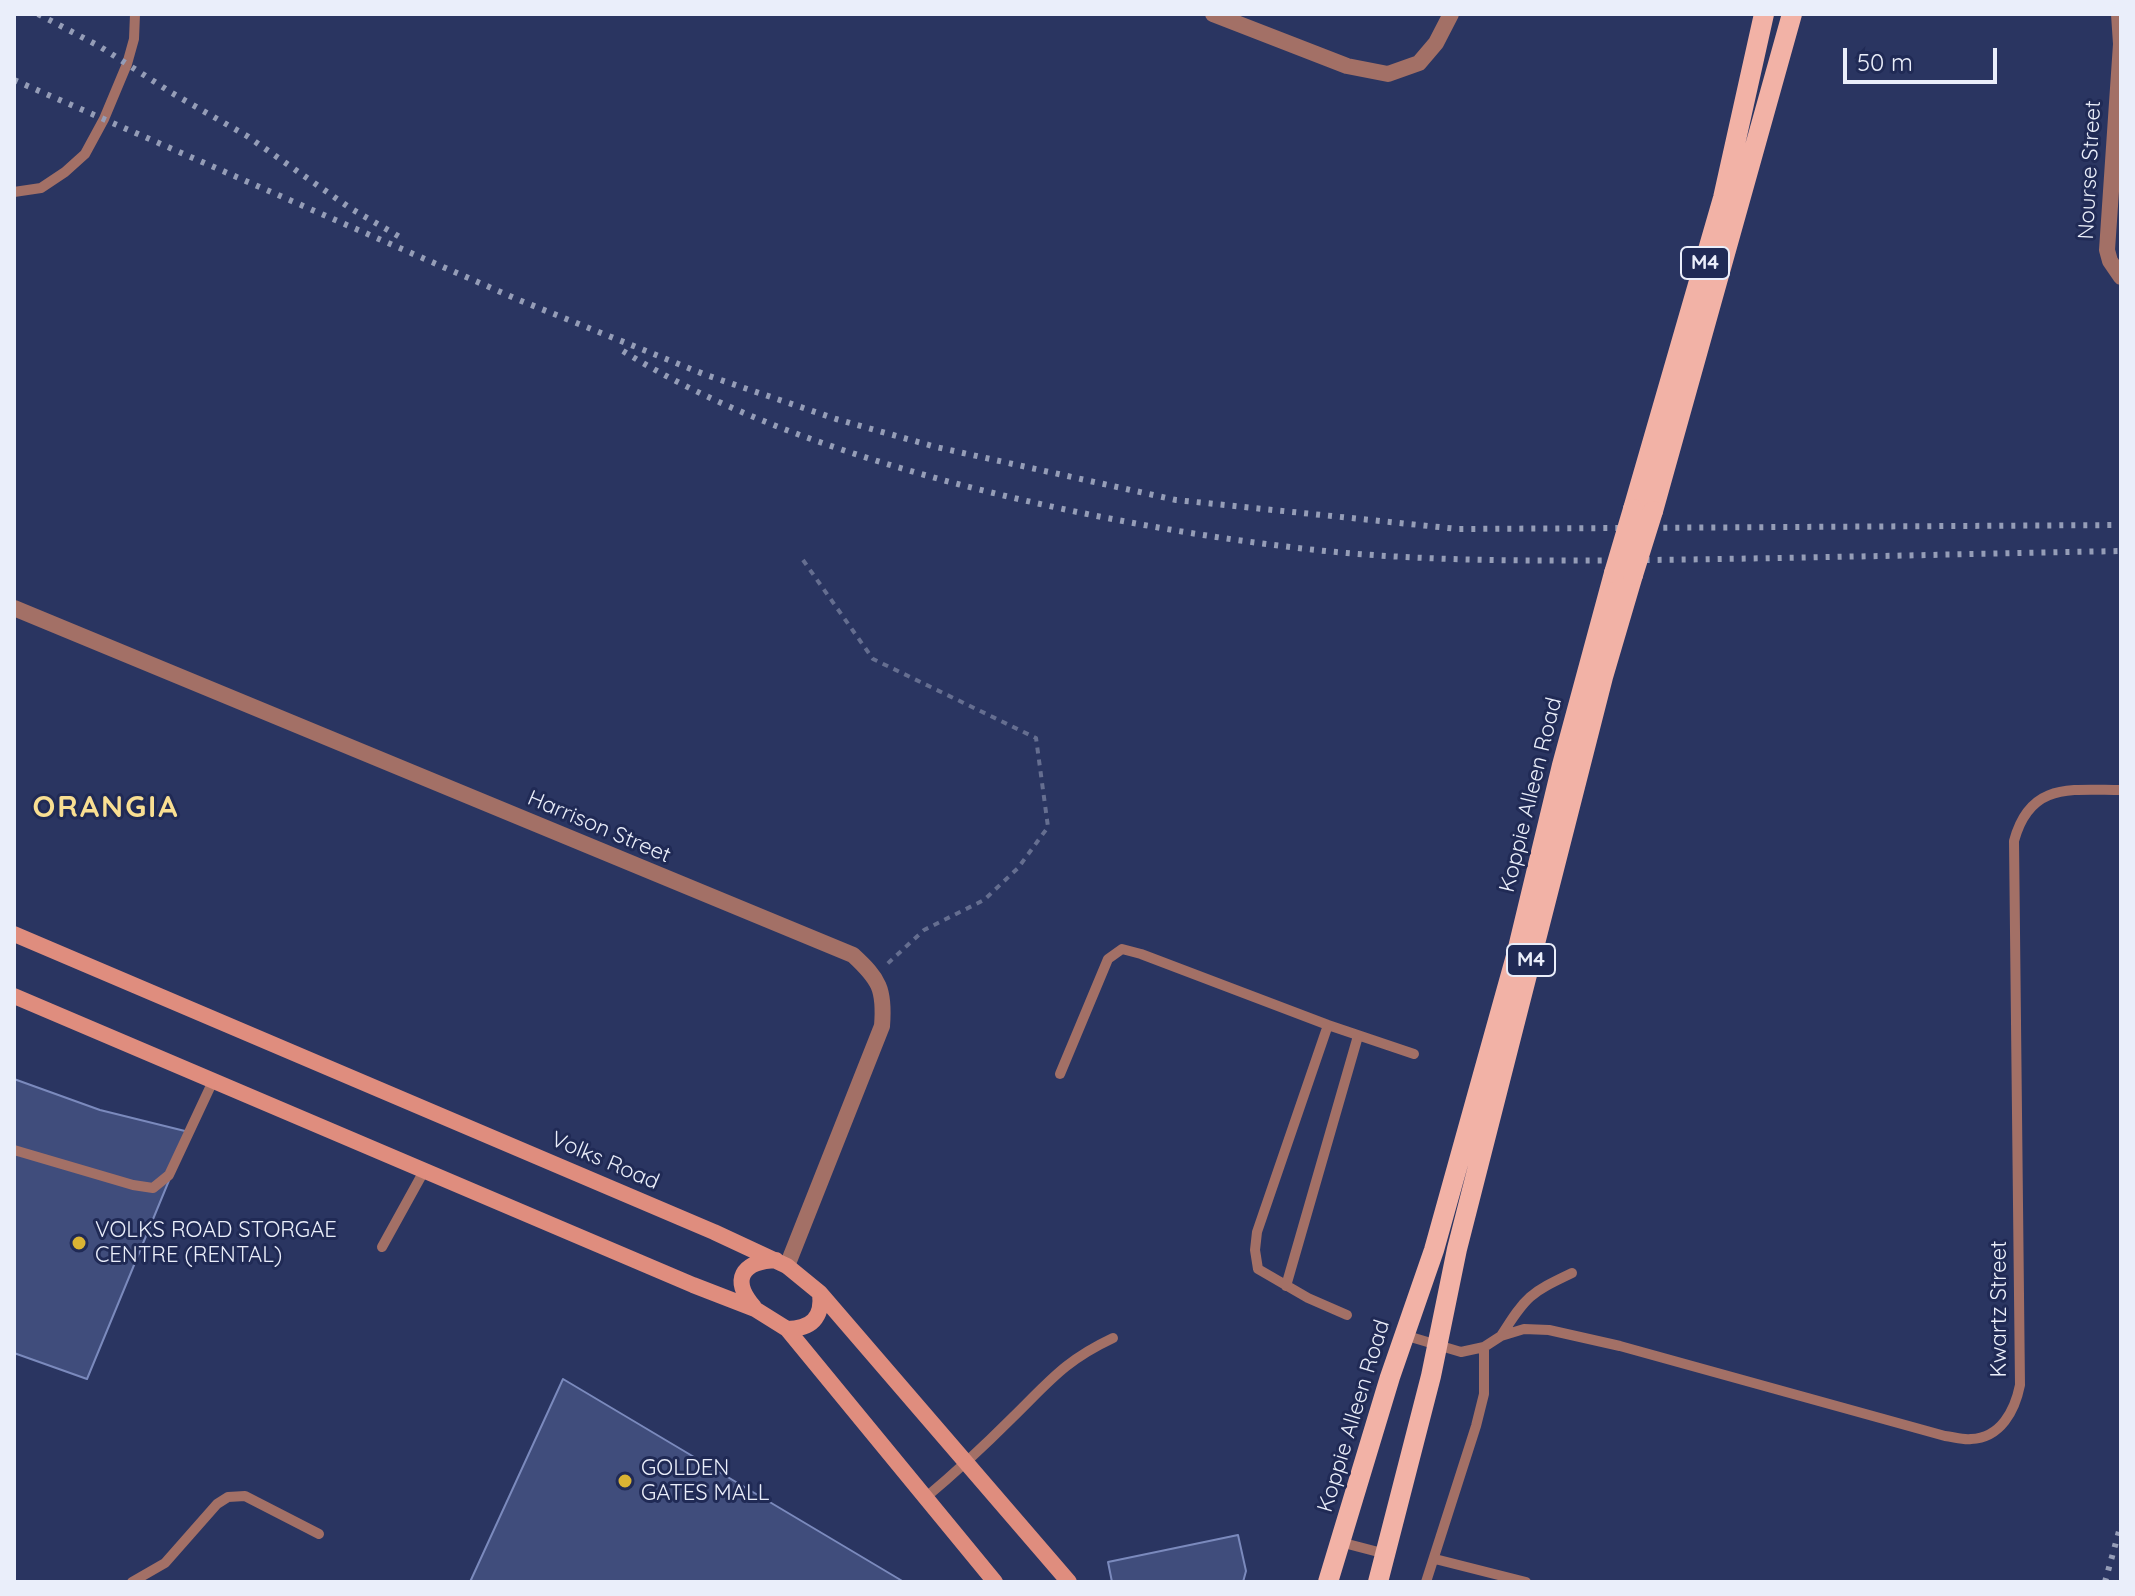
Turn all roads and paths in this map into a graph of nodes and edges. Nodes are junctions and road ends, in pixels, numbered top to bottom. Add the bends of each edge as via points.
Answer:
1 (135, 14) edge
2 (1213, 14) edge
3 (1451, 14) edge
4 (1764, 14) edge
5 (1792, 14) edge
6 (2119, 14) edge
7 (14, 192) edge
8 (2121, 277) edge
9 (1643, 510) junction
10 (803, 560) dead end
11 (1624, 574) junction
12 (14, 608) edge
13 (2121, 790) edge
14 (14, 934) edge
15 (875, 975) junction
16 (14, 996) edge
17 (1328, 1025) junction
18 (1358, 1036) junction
19 (1414, 1054) dead end
20 (1060, 1074) dead end
21 (213, 1081) junction
22 (14, 1150) edge
23 (424, 1171) junction
24 (382, 1247) dead end
25 (781, 1263) junction
26 (1572, 1273) dead end
27 (1286, 1286) junction
28 (820, 1293) junction
29 (755, 1309) junction
30 (1347, 1315) dead end
31 (787, 1329) junction
32 (1404, 1335) junction
33 (1501, 1336) junction
34 (1113, 1338) dead end
35 (1437, 1347) junction
36 (1484, 1347) junction
37 (968, 1462) junction
38 (925, 1498) junction
39 (319, 1534) dead end
40 (1340, 1542) junction
41 (1386, 1554) junction
42 (1435, 1559) junction
43 (132, 1582) edge
44 (995, 1582) edge
45 (1069, 1582) edge
46 (1328, 1582) edge
47 (1378, 1582) edge
48 (1426, 1582) edge
49 (1526, 1582) edge

1 - 7 lane via 127,64 85,154 41,188
2 - 3 street via 1347,66 1388,74 1419,63
4 - 9 main road, Koppie Alleen Road / M4
5 - 9 main road, Koppie Alleen Road / M4
6 - 8 street, Nourse Street via 2107,250
9 - 11 main road, Koppie Alleen Road / M4, bridge
10 - 15 path via 873,659 1036,738 1048,827 1018,868 984,900 924,930
11 - 32 main road, Koppie Alleen Road / M4 via 1562,765 1516,956 1434,1250
11 - 35 main road, Koppie Alleen Road / M4
12 - 15 street, Harrison Street via 853,955
13 - 33 lane, Kwartz Street via 2066,791 2040,799 2023,815 2014,841 2020,1385 2016,1404 1999,1427 1972,1439 1945,1436 1549,1330 1524,1329
14 - 25 street, Volks Road
15 - 25 street via 884,1001 882,1026
16 - 21 street
17 - 18 lane
17 - 20 lane via 1122,949 1108,959
17 - 27 lane via 1257,1232 1258,1269
18 - 19 lane
18 - 27 lane
21 - 22 lane via 169,1175 153,1188
21 - 23 street
23 - 24 lane
23 - 29 street
25 - 28 street, Volks Road
25 - 29 street via 755,1263 746,1269 741,1278 745,1297
26 - 33 lane via 1532,1293
27 - 30 lane
28 - 31 street via 815,1321
28 - 37 street, Volks Road
29 - 31 street
31 - 38 street
32 - 35 lane
32 - 40 main road, Koppie Alleen Road / M4
33 - 36 lane, Kwartz Street
34 - 37 lane via 1054,1374
35 - 36 lane via 1461,1352
35 - 41 main road, Koppie Alleen Road / M4
36 - 42 lane via 1484,1394
37 - 38 lane
37 - 45 street, Volks Road
38 - 44 street
39 - 43 lane via 245,1496 228,1497 165,1563
40 - 41 lane
40 - 46 main road, Koppie Alleen Road / M4
41 - 47 main road, Koppie Alleen Road / M4
42 - 48 lane
42 - 49 lane

